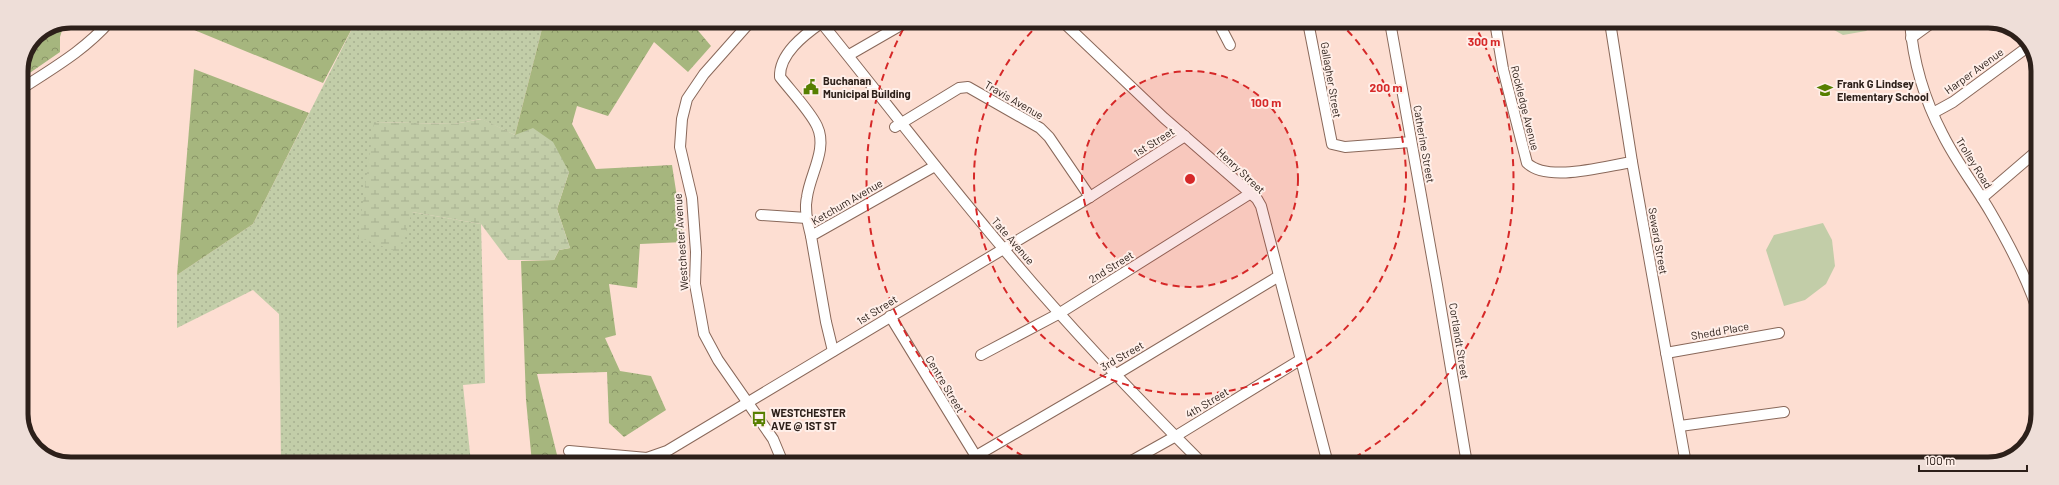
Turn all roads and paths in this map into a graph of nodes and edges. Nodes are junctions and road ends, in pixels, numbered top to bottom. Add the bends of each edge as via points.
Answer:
1 (104, 28) edge
2 (745, 28) edge
3 (813, 28) edge
4 (825, 28) edge
5 (896, 28) edge
6 (1069, 28) edge
7 (1221, 28) edge
8 (1309, 28) edge
9 (1391, 28) edge
10 (1496, 28) edge
11 (1611, 28) edge
12 (1910, 28) edge
13 (1925, 28) edge
14 (1911, 38) junction
15 (1230, 46) dead end
16 (2025, 49) edge
17 (849, 55) junction
18 (28, 84) edge
19 (1932, 113) junction
20 (899, 125) junction
21 (1185, 136) junction
22 (1411, 142) junction
23 (2031, 156) edge
24 (1632, 162) junction
25 (935, 166) junction
26 (1251, 194) junction
27 (1090, 197) junction
28 (1982, 198) junction
29 (761, 215) dead end
30 (807, 218) junction
31 (1426, 223) joint
32 (811, 236) junction
33 (1002, 248) junction
34 (1279, 276) junction
35 (2031, 291) edge
36 (1060, 313) junction
37 (890, 316) junction
38 (1779, 333) dead end
39 (833, 351) junction
40 (1666, 353) junction
41 (981, 355) dead end
42 (1300, 360) junction
43 (1115, 375) junction
44 (748, 403) junction
45 (1784, 412) dead end
46 (1680, 426) junction
47 (1176, 436) junction
48 (569, 451) dead end
49 (624, 457) edge
50 (644, 457) edge
51 (780, 457) edge
52 (976, 457) edge
53 (983, 457) edge
54 (1138, 457) edge
55 (1196, 457) edge
56 (1326, 457) edge
57 (1466, 457) edge
58 (1685, 457) edge

1 - 18 street via 79,51
2 - 44 street, Westchester Avenue via 704,74 687,99 680,128 680,147 692,198 696,252 695,284 704,334 718,360
3 - 30 street via 790,50 779,70 780,77 816,125 820,135 821,145 807,196
4 - 17 street, Tate Avenue
5 - 17 street
6 - 21 street, Henry Street
7 - 15 street
8 - 22 street, Gallagher Street via 1332,142 1345,147
9 - 22 street, Catherine Street
10 - 24 street, Rockledge Avenue via 1522,149 1527,163 1533,169 1558,174
11 - 24 street, Seward Street
12 - 14 street, Trolley Road
13 - 14 street
14 - 19 street, Trolley Road
16 - 19 street, Harper Avenue via 1953,102
17 - 20 street, Tate Avenue
19 - 28 street, Trolley Road via 1946,141
20 - 25 street, Tate Avenue
20 - 27 street, Travis Avenue via 964,86 968,87 1040,128 1049,137
21 - 26 street, Henry Street
21 - 27 street, 1st Street
22 - 31 street, Catherine Street
23 - 28 street
24 - 40 street, Seward Street
25 - 32 street, Ketchum Avenue
25 - 33 street, Tate Avenue
26 - 34 street, Henry Street via 1261,206
26 - 36 street, 2nd Street
27 - 33 street, 1st Street
28 - 35 street, Trolley Road
29 - 30 street
30 - 32 street
31 - 57 street, Cortlandt Street
32 - 39 street, Ketchum Avenue
33 - 36 street, Tate Avenue
33 - 37 street, 1st Street
34 - 42 street, Henry Street
34 - 43 street, 3rd Street
36 - 41 street, 2nd Street
36 - 43 street, Tate Avenue
37 - 39 street, 1st Street
37 - 52 street, Centre Street
38 - 40 street, Shedd Place
39 - 44 street, 1st Street
40 - 46 street, Seward Street
42 - 47 street, 4th Street
42 - 56 street, Henry Street
43 - 47 street, Tate Avenue
43 - 53 street, 3rd Street
44 - 50 street, 1st Street via 656,456
44 - 51 street, Westchester Avenue via 773,439
45 - 46 street
46 - 58 street, Seward Street
47 - 54 street, 4th Street
47 - 55 street, Tate Avenue
48 - 49 street, 1st Street

